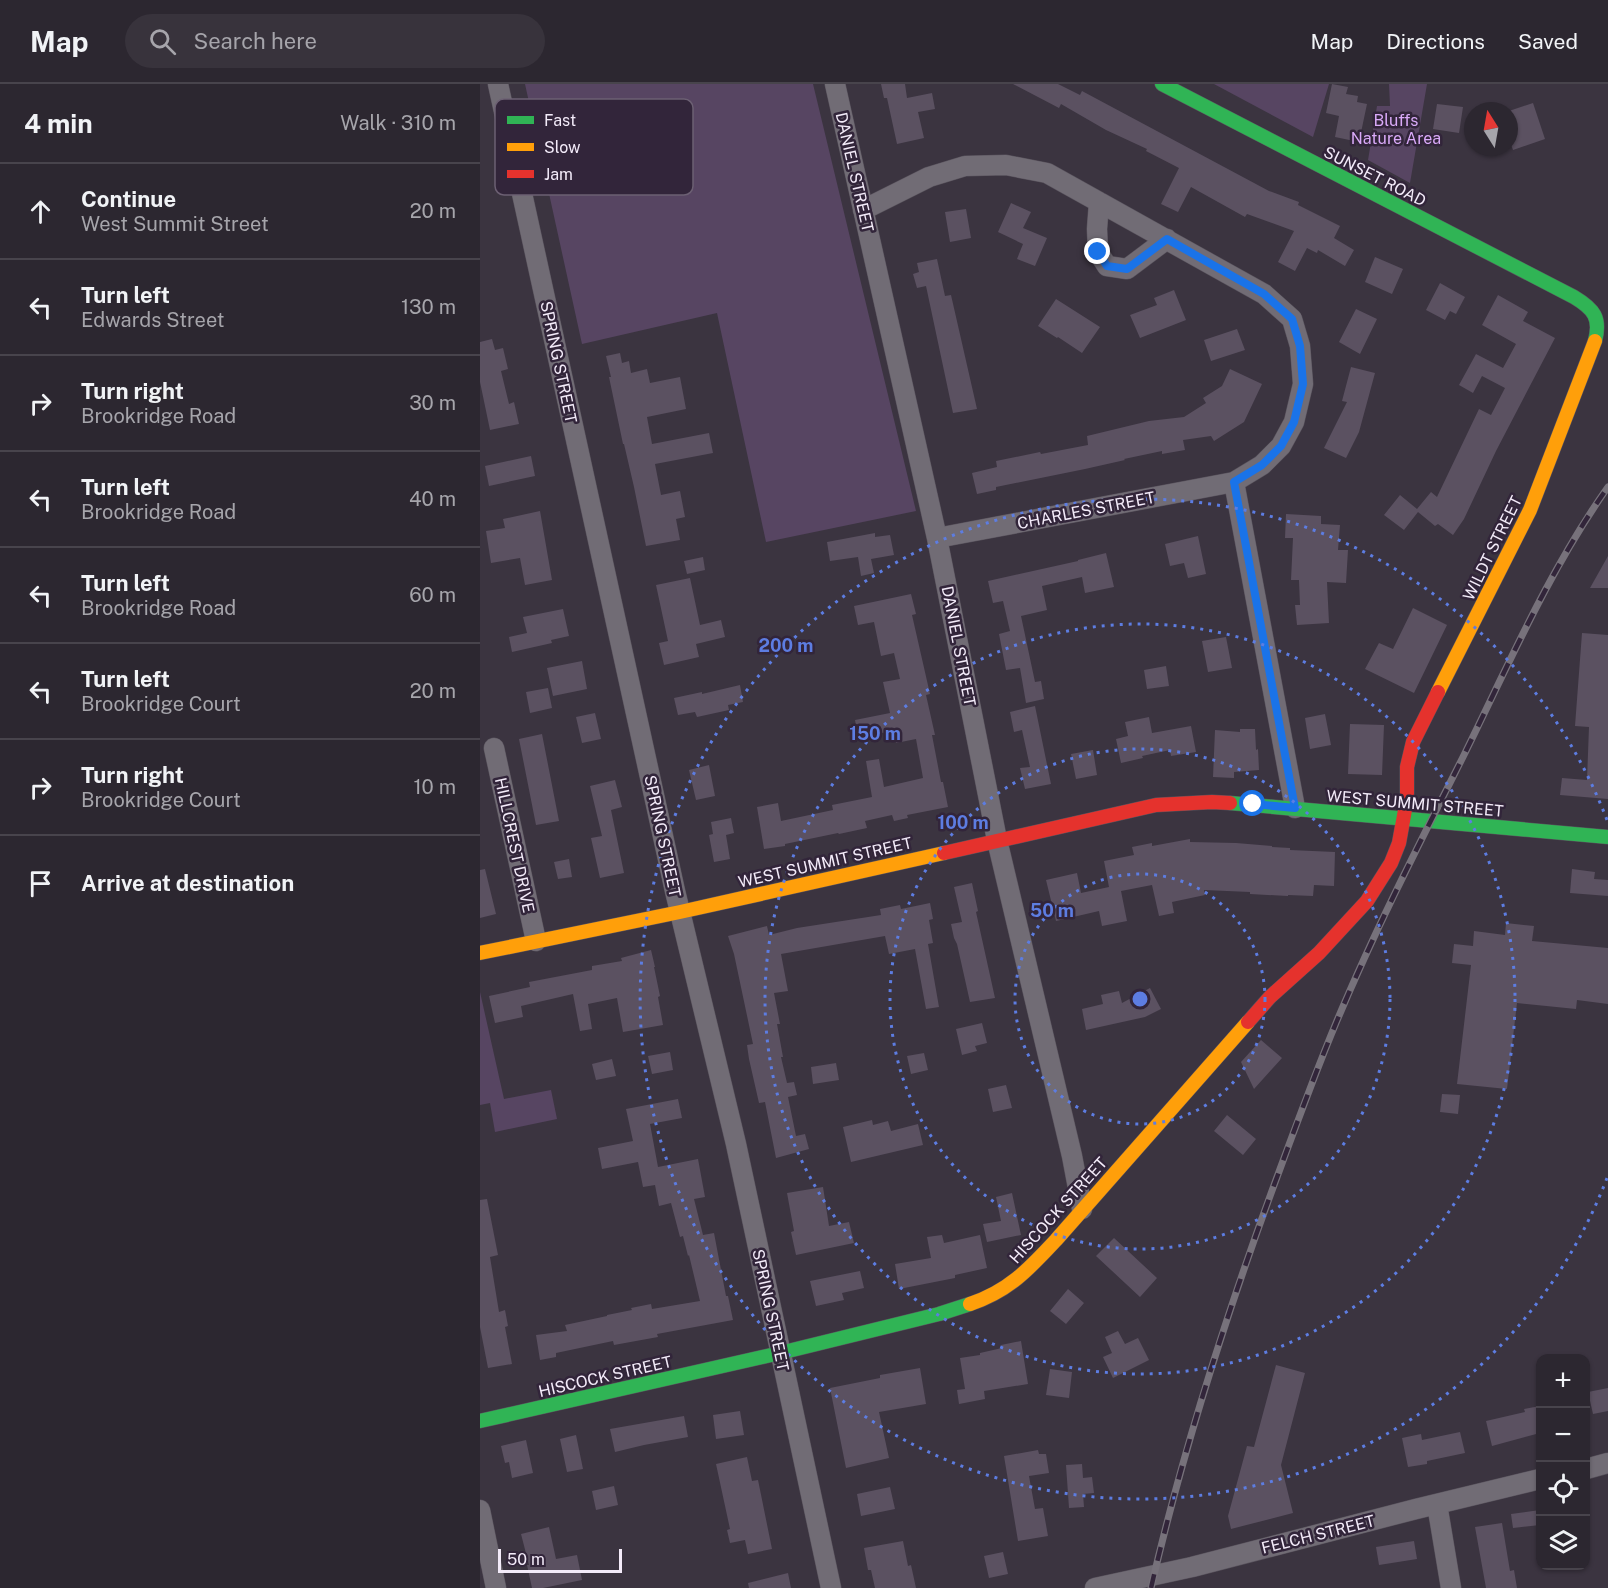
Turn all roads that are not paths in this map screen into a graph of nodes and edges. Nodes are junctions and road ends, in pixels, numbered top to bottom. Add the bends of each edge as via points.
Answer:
1 (498, 84) edge
2 (835, 84) edge
3 (1162, 84) edge
4 (501, 99) edge
5 (522, 195) edge
6 (1099, 202) junction
7 (863, 210) junction
8 (1167, 239) junction
9 (1574, 297) joint
10 (1234, 482) junction
11 (937, 538) junction
12 (494, 748) dead end
13 (1295, 808) junction
14 (1404, 819) junction
15 (1608, 837) edge
16 (997, 840) junction
17 (680, 912) junction
18 (536, 941) junction
19 (480, 953) edge
20 (1082, 1209) junction
21 (780, 1353) junction
22 (480, 1421) edge
23 (1608, 1463) edge
24 (1590, 1467) edge
25 (1536, 1480) edge
26 (1437, 1504) junction
27 (480, 1510) edge
28 (496, 1588) edge
29 (831, 1588) edge
30 (1095, 1588) edge
31 (1451, 1588) edge

1 - 4 street, SPRING STREET
2 - 7 street, DANIEL STREET
3 - 9 street, SUNSET ROAD
5 - 17 street, SPRING STREET
6 - 7 street via 1047,173 1006,165 965,166 929,177
6 - 8 street
6 - 8 street via 1098,252 1107,266 1127,269
7 - 11 street, DANIEL STREET
8 - 10 street via 1264,294 1292,319 1300,346 1303,384 1294,422 1281,446 1262,465
9 - 14 street, WILDT STREET via 1596,314 1596,339 1530,510 1413,742 1407,766
10 - 11 street, CHARLES STREET
10 - 13 street
11 - 16 street, DANIEL STREET
12 - 18 street, HILLCREST DRIVE
13 - 14 street, WEST SUMMIT STREET
13 - 16 street, WEST SUMMIT STREET via 1212,802 1156,805
14 - 15 street, WEST SUMMIT STREET
14 - 20 street, HISCOCK STREET via 1391,862 1367,901 1319,953 1270,997
16 - 17 street, WEST SUMMIT STREET
16 - 20 street, DANIEL STREET
17 - 18 street, WEST SUMMIT STREET
17 - 21 street, SPRING STREET via 736,1144
18 - 19 street, WEST SUMMIT STREET
20 - 21 street, HISCOCK STREET via 1025,1273 1002,1290 939,1314
21 - 22 street, HISCOCK STREET
21 - 29 street, SPRING STREET
23 - 24 street
25 - 26 street, FELCH STREET
26 - 30 street, FELCH STREET
26 - 31 street
27 - 28 street

